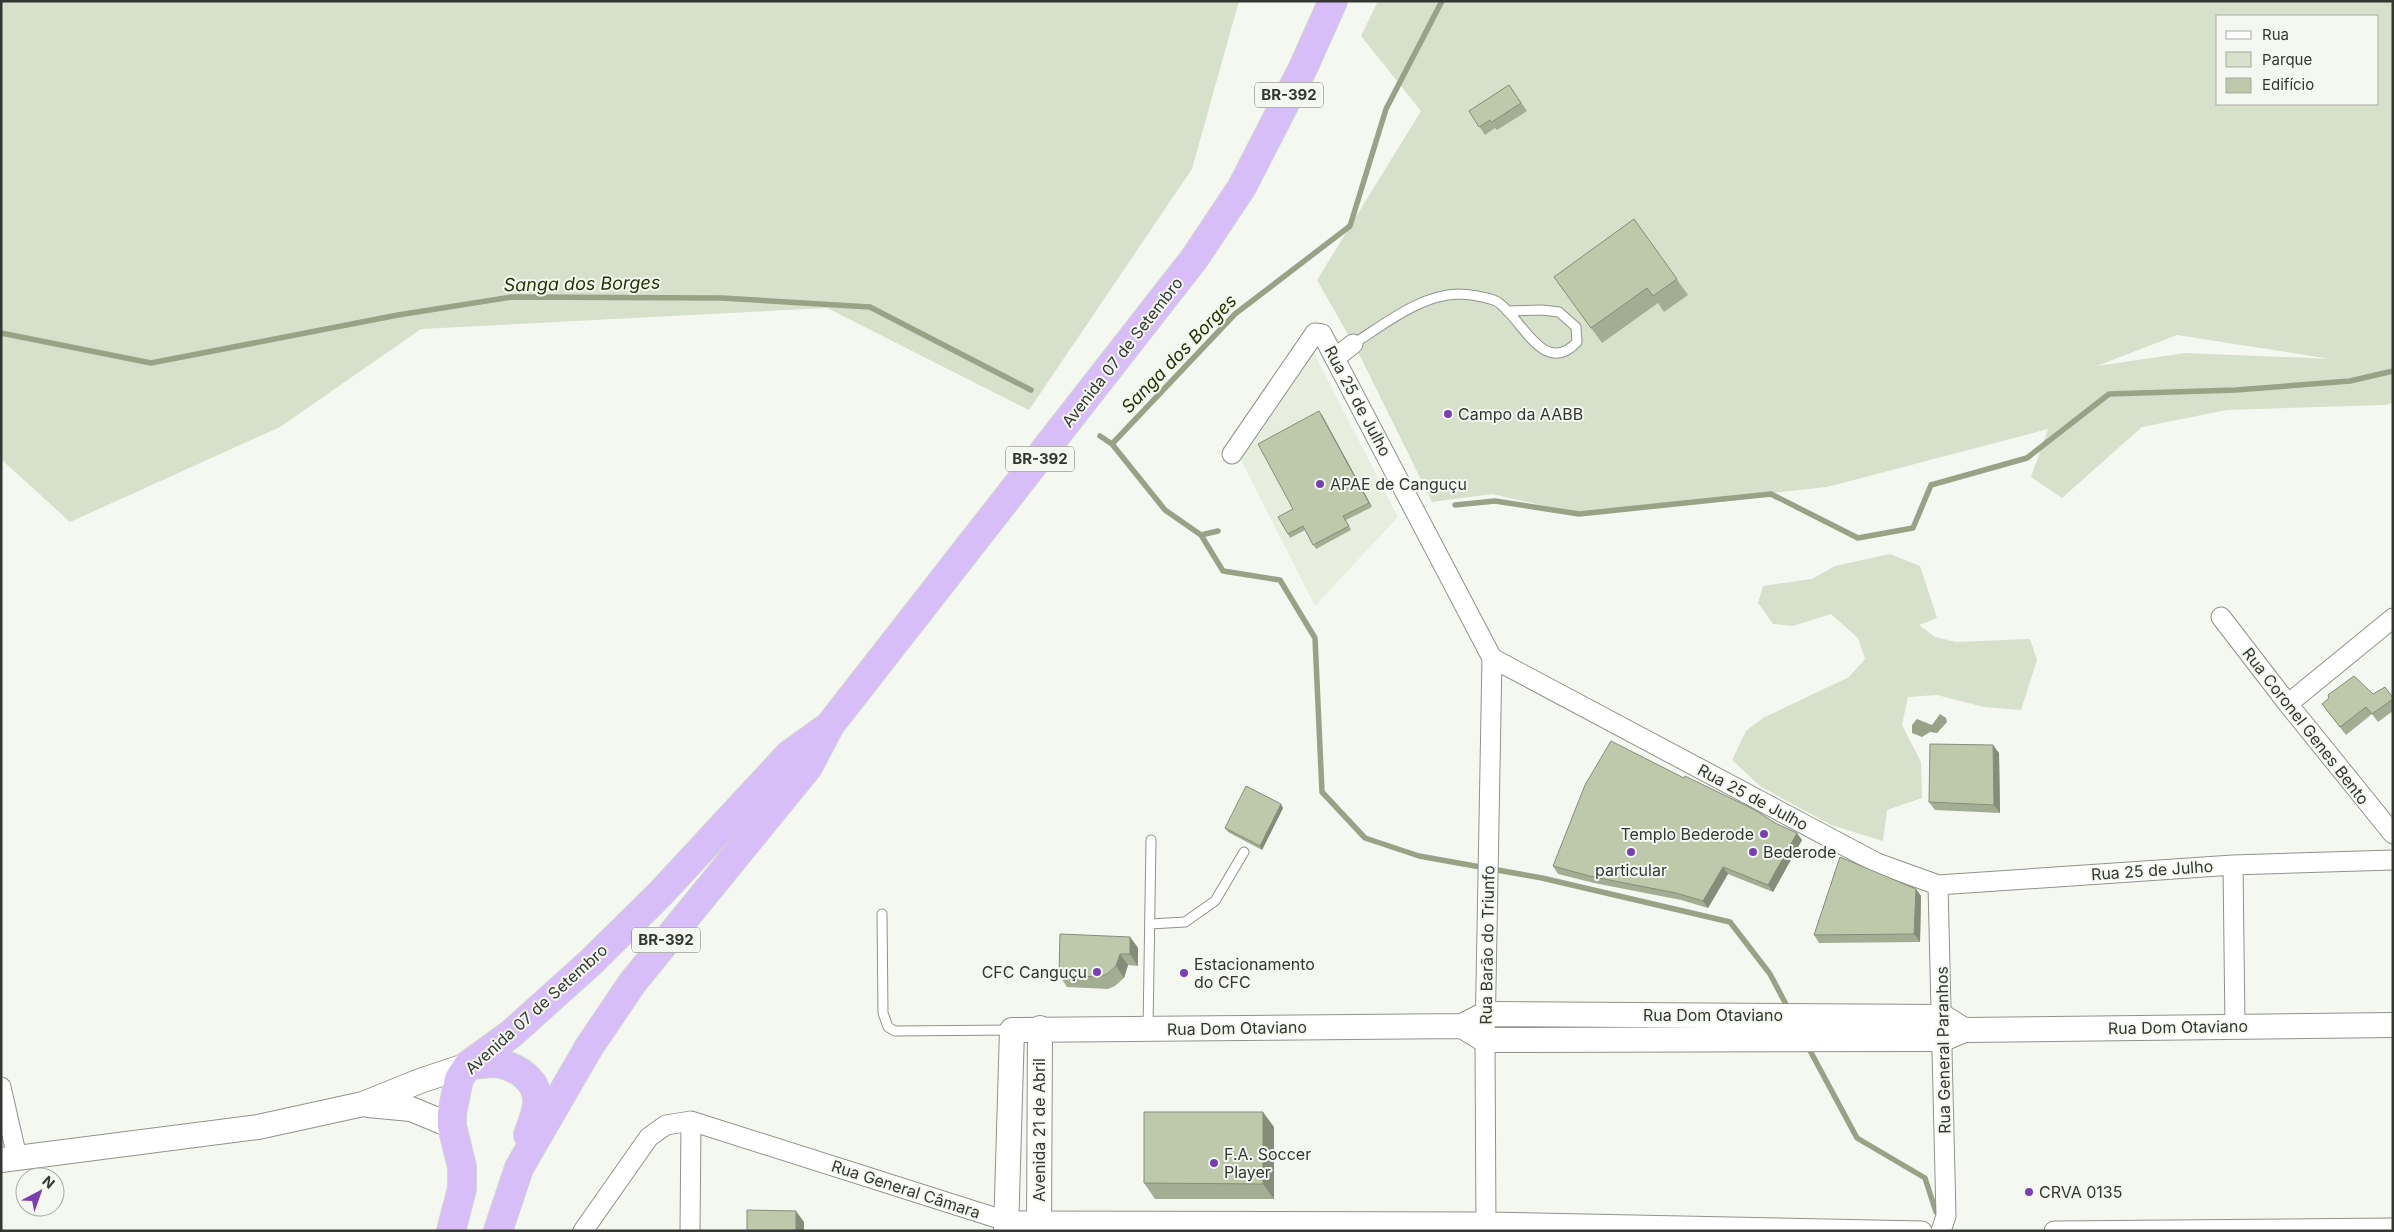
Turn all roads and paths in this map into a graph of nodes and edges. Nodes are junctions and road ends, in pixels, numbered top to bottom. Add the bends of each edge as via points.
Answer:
1 (1333, 1) edge
2 (1507, 311) junction
3 (1353, 344) joint
4 (1335, 358) junction
5 (1232, 454) dead end
6 (2220, 617) dead end
7 (2393, 618) edge
8 (1492, 658) junction
9 (2288, 704) junction
10 (830, 726) junction
11 (2393, 834) edge
12 (1152, 840) dead end
13 (1244, 852) dead end
14 (2393, 860) edge
15 (2233, 865) junction
16 (1938, 884) junction
17 (882, 914) dead end
18 (1150, 924) junction
19 (1486, 1014) junction
20 (1686, 1015) junction
21 (2393, 1025) edge
22 (1462, 1026) junction
23 (1824, 1027) junction
24 (2235, 1027) junction
25 (1040, 1028) junction
26 (1950, 1028) junction
27 (1148, 1029) junction
28 (1012, 1030) junction
29 (1685, 1039) junction
30 (1485, 1040) junction
31 (468, 1066) junction
32 (1, 1087) edge
33 (363, 1104) junction
34 (691, 1121) junction
35 (452, 1126) junction
36 (9, 1159) edge
37 (519, 1168) junction
38 (1006, 1226) edge
39 (1039, 1226) edge
40 (1486, 1226) edge
41 (1947, 1226) edge
42 (2393, 1228) edge
43 (451, 1231) edge
44 (498, 1231) edge
45 (583, 1231) edge
46 (690, 1231) edge
47 (1922, 1231) edge
48 (2054, 1231) edge

1 - 10 highway, Avenida 07 de Setembro / BR-392 via 1242,187 1183,274
2 - 2 lane via 1537,345 1556,354 1568,351 1577,342 1576,327 1559,312
2 - 3 lane via 1495,301 1460,294 1432,297
3 - 4 street
4 - 5 street, Rua 25 de Julho via 1322,334 1315,333
4 - 8 street, Rua 25 de Julho
6 - 9 street, Rua Coronel Genes Bento
7 - 9 street
8 - 16 street, Rua 25 de Julho via 1877,863
8 - 19 street, Rua Barão do Triunfo
9 - 11 street, Rua Coronel Genes Bento
10 - 31 highway, Avenida 07 de Setembro / BR-392 via 789,754 661,893 590,963 511,1034
10 - 37 highway, Avenida 07 de Setembro / BR-392 via 808,767 633,982 589,1047
12 - 18 lane
13 - 18 lane via 1215,901 1186,922
14 - 15 street, Rua 25 de Julho
15 - 16 street, Rua 25 de Julho
15 - 24 street
16 - 26 street, Rua General Paranhos
17 - 28 lane via 883,1013 888,1027 895,1031
18 - 27 lane
19 - 20 street, Rua Dom Otaviano
19 - 22 street, Rua Dom Otaviano
19 - 30 street, Rua Barão do Triunfo
20 - 23 street, Rua Dom Otaviano
20 - 29 street
21 - 24 street, Rua Dom Otaviano
22 - 27 street, Rua Dom Otaviano
22 - 30 street
23 - 26 street, Rua Dom Otaviano
23 - 29 street, Rua Dom Otaviano
24 - 26 street, Rua Dom Otaviano
25 - 27 street, Rua Dom Otaviano
25 - 28 street, Rua Dom Otaviano
25 - 39 street, Avenida 21 de Abril
26 - 41 street, Rua General Paranhos
28 - 38 street, Avenida 21 de Abril
29 - 30 street, Rua Dom Otaviano
30 - 40 street, Rua Barão do Triunfo
31 - 33 street
31 - 35 highway, Avenida 07 de Setembro / BR-392 via 456,1089
31 - 37 highway via 494,1063 511,1067 526,1076 536,1088 537,1105
32 - 36 street
33 - 35 street via 411,1109
33 - 36 street via 258,1127
34 - 38 street, Rua General Câmara
34 - 45 street, Rua General Câmara via 666,1125 649,1137
34 - 46 street
35 - 43 highway, Avenida 07 de Setembro / BR-392 via 462,1167 462,1189
37 - 44 highway, Avenida 07 de Setembro / BR-392
38 - 39 street, Rua General Câmara
39 - 40 street, Rua General Câmara
40 - 47 street, Rua General Câmara
42 - 48 street

